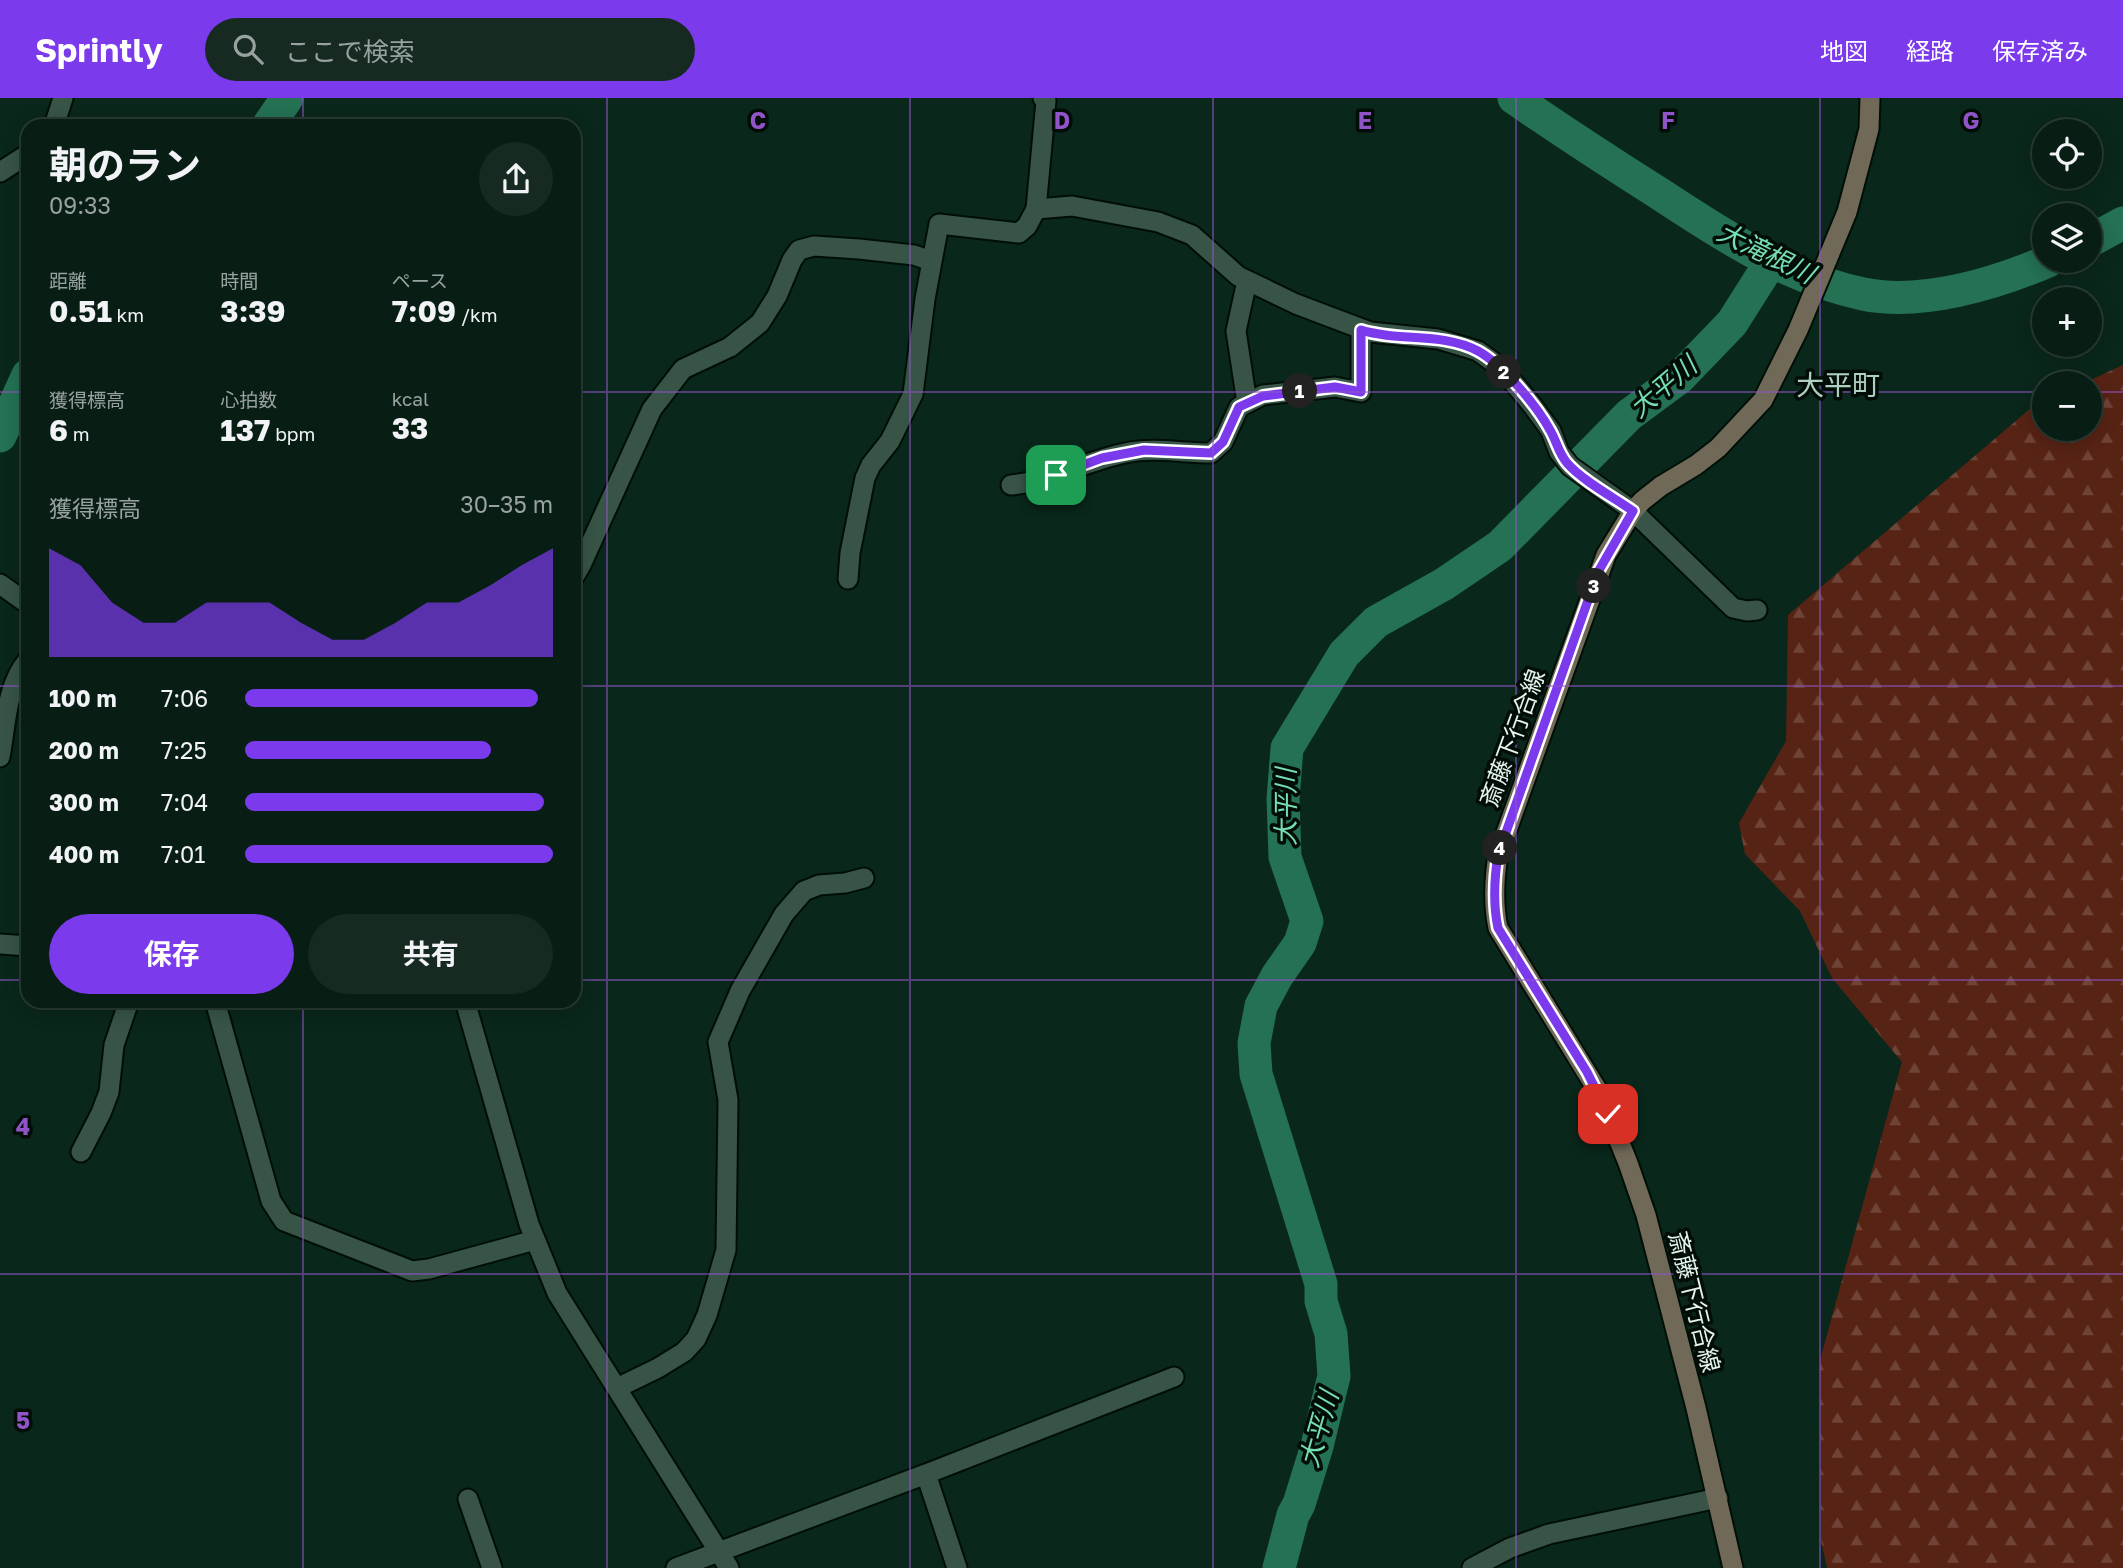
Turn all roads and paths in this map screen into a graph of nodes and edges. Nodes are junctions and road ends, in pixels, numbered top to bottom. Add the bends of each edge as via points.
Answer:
1 (64, 98) edge
2 (1044, 98) edge
3 (1870, 98) edge
4 (56, 119) edge
5 (21, 158) edge
6 (0, 172) edge
7 (1036, 209) junction
8 (932, 261) junction
9 (1247, 281) junction
10 (1361, 330) junction
11 (1247, 403) junction
12 (1011, 485) dead end
13 (1633, 511) junction
14 (581, 561) edge
15 (848, 579) dead end
16 (0, 584) edge
17 (21, 599) edge
18 (1757, 610) dead end
19 (21, 668) edge
20 (0, 757) edge
21 (864, 878) dead end
22 (0, 944) edge
23 (21, 946) edge
24 (127, 1008) edge
25 (217, 1008) edge
26 (467, 1008) edge
27 (80, 1152) dead end
28 (535, 1240) junction
29 (1174, 1377) dead end
30 (617, 1388) junction
31 (926, 1474) junction
32 (1718, 1498) junction
33 (468, 1499) dead end
34 (724, 1560) edge
35 (492, 1568) edge
36 (676, 1568) edge
37 (957, 1568) edge
38 (1472, 1568) edge
39 (1733, 1568) edge

1 - 4 street
2 - 7 street
3 - 13 main road, 斎藤下行合線 via 1863,158 1843,221 1763,400 1707,457 1661,486
5 - 6 street
7 - 8 street via 1019,233 939,224
7 - 9 street via 1072,206 1158,222 1192,235
8 - 14 street via 859,249 814,246 799,250 760,323 730,347 683,369 652,409
8 - 15 street via 913,394 865,478
9 - 10 street
9 - 11 street via 1236,331
10 - 11 street via 1361,392 1335,387 1277,393
10 - 13 street via 1438,339 1478,351 1532,405 1570,466
11 - 12 street via 1239,407 1223,442 1211,453 1127,452
13 - 18 street via 1733,607
13 - 32 main road, 斎藤下行合線 via 1598,572 1498,855 1495,913 1498,928 1601,1096 1618,1135 1646,1215
16 - 17 street
19 - 20 street
21 - 30 street via 804,891 784,914 733,1003 718,1042 728,1100 726,1250 707,1315 684,1352
22 - 23 street
24 - 27 street via 114,1045 109,1092
25 - 28 street via 271,1201 284,1221 412,1271
26 - 28 street
28 - 30 street via 557,1293
29 - 31 street
30 - 34 street
31 - 34 street
31 - 37 street
32 - 38 street via 1549,1534
32 - 39 main road, 斎藤下行合線
33 - 35 street
34 - 36 street

